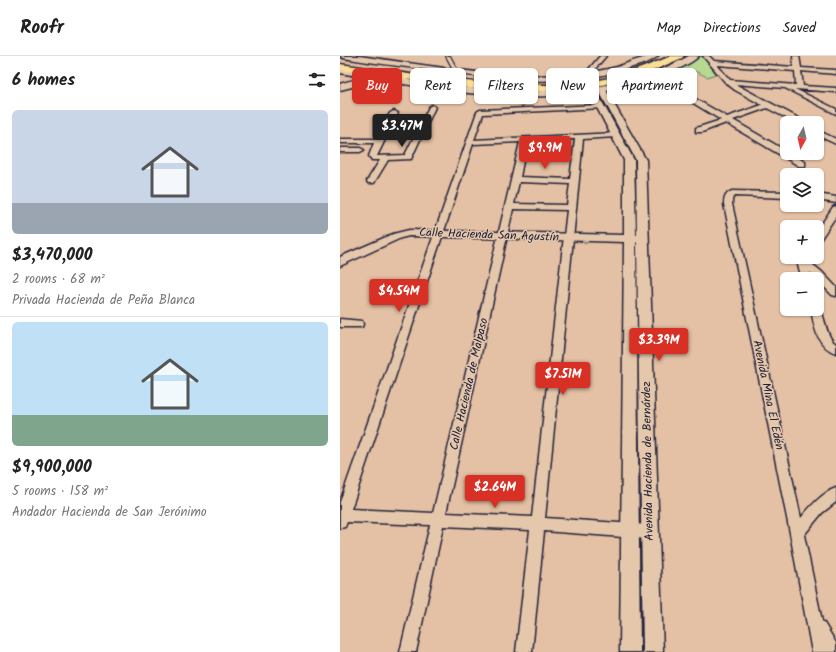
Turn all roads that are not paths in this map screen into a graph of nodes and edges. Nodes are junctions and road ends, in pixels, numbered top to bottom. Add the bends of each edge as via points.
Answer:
1 (343, 56) edge
2 (448, 56) edge
3 (603, 56) edge
4 (654, 56) edge
5 (669, 56) edge
6 (679, 56) edge
7 (695, 56) edge
8 (706, 56) edge
9 (796, 56) edge
10 (340, 62) edge
11 (712, 63) junction
12 (340, 67) edge
13 (366, 68) joint
14 (433, 68) edge
15 (454, 68) edge
16 (593, 68) edge
17 (669, 68) edge
18 (798, 70) junction
19 (340, 71) edge
20 (402, 71) edge
21 (466, 72) edge
22 (836, 72) edge
23 (599, 73) edge
24 (402, 74) edge
25 (546, 77) edge
26 (405, 81) junction
27 (728, 82) junction
28 (599, 83) edge
29 (784, 86) junction
30 (340, 87) edge
31 (546, 87) edge
32 (800, 87) junction
33 (474, 90) edge
34 (836, 90) edge
35 (599, 95) edge
36 (697, 102) edge
37 (599, 103) edge
38 (768, 105) junction
39 (432, 107) dead end
40 (601, 107) junction
41 (836, 112) edge
42 (394, 113) dead end
43 (788, 116) edge
44 (727, 120) junction
45 (699, 130) dead end
46 (616, 135) junction
47 (824, 136) edge
48 (579, 137) junction
49 (524, 140) junction
50 (340, 141) edge
51 (379, 141) junction
52 (470, 142) junction
53 (836, 142) edge
54 (340, 150) edge
55 (360, 150) dead end
56 (385, 158) junction
57 (802, 164) dead end
58 (515, 179) junction
59 (371, 181) dead end
60 (574, 182) junction
61 (780, 195) edge
62 (824, 198) edge
63 (836, 200) edge
64 (509, 206) junction
65 (571, 208) junction
66 (836, 209) edge
67 (824, 227) edge
68 (438, 234) junction
69 (502, 236) junction
70 (568, 238) junction
71 (637, 239) junction
72 (340, 262) edge
73 (808, 264) edge
74 (836, 293) edge
75 (818, 316) edge
76 (340, 323) edge
77 (358, 324) dead end
78 (836, 349) edge
79 (836, 494) edge
80 (341, 518) edge
81 (438, 519) junction
82 (537, 524) junction
83 (629, 530) junction
84 (649, 532) junction
85 (797, 533) junction
86 (814, 617) junction
87 (408, 652) edge
88 (524, 652) edge
89 (630, 652) edge
90 (653, 652) edge
91 (820, 652) edge
92 (832, 652) edge

1 - 14 street
2 - 15 lane
3 - 16 street
4 - 23 street via 632,65
5 - 20 main road via 644,67 577,81 500,81
6 - 28 main road via 634,76
7 - 17 street
8 - 11 street
9 - 18 street
10 - 13 main road
11 - 18 street
11 - 27 street
12 - 13 main road
18 - 22 street
18 - 32 street
19 - 26 street
21 - 25 street
24 - 31 main road via 482,87
26 - 30 main road via 370,80 351,82
26 - 33 street
27 - 29 street
27 - 38 street
29 - 32 street
29 - 41 street
32 - 34 street
35 - 71 street, Avenida Hacienda de Bernárdez via 641,160
36 - 44 street
37 - 40 street, Avenida Hacienda de Bernárdez
38 - 43 street
38 - 44 street
39 - 56 street via 408,158
40 - 46 street, Avenida Hacienda de Bernárdez
40 - 52 street via 480,112
42 - 51 street
44 - 45 street
44 - 57 street
46 - 48 street
46 - 71 street, Avenida Hacienda de Bernárdez via 629,160
47 - 53 street
48 - 49 street
48 - 60 street
49 - 52 street
49 - 58 street, Calle Hacienda de Malpaso
50 - 51 street
51 - 56 street via 373,156
52 - 68 street
54 - 55 street
56 - 59 street
58 - 60 street
58 - 64 street, Calle Hacienda de Malpaso
60 - 65 street
61 - 85 street, Avenida Mina El Edén via 732,194 728,204
62 - 63 street
64 - 65 street
64 - 69 street, Calle Hacienda de Malpaso
65 - 70 street
66 - 67 street
68 - 69 street, Calle Hacienda San Agustín
68 - 72 street, Calle Hacienda San Agustín via 409,233 397,236
68 - 80 street
69 - 70 street, Calle Hacienda San Agustín
69 - 81 street, Calle Hacienda de Malpaso
70 - 71 street, Calle Hacienda San Agustín
70 - 82 street
71 - 83 street, Avenida Hacienda de Bernárdez
71 - 84 street, Avenida Hacienda de Bernárdez
73 - 74 street
75 - 78 street via 825,340 831,348
76 - 77 street
79 - 85 street via 817,509
80 - 81 street
81 - 82 street
81 - 87 street, Calle Hacienda de Malpaso
82 - 83 street
82 - 88 street
83 - 84 street
83 - 89 street, Avenida Hacienda de Bernárdez
84 - 90 street, Avenida Hacienda de Bernárdez
85 - 86 street, Avenida Mina El Edén
86 - 91 street, Avenida Mina El Edén
86 - 92 street

